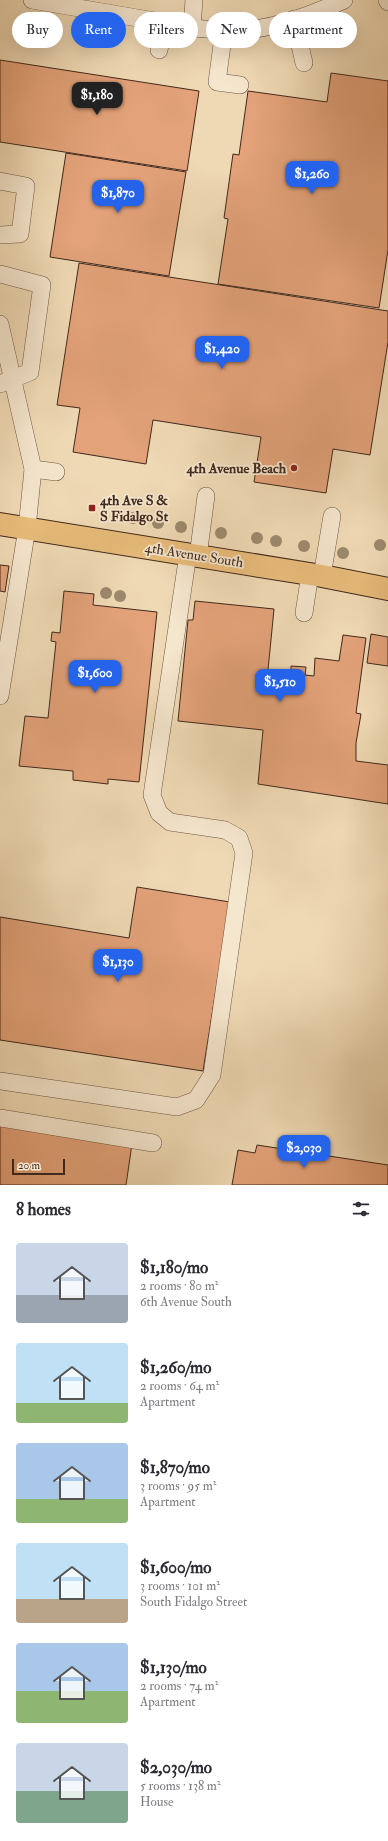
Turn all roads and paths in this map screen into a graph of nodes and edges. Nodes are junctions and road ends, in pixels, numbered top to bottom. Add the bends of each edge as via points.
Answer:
1 (32, 0) edge
2 (194, 0) edge
3 (344, 0) edge
4 (63, 3) edge
5 (193, 12) edge
6 (317, 12) edge
7 (134, 17) edge
8 (222, 48) edge
9 (301, 48) edge
10 (304, 63) dead end
11 (240, 85) dead end
12 (0, 181) edge
13 (0, 235) edge
14 (0, 274) edge
15 (0, 324) edge
16 (6, 382) edge
17 (33, 469) junction
18 (56, 472) dead end
19 (206, 496) dead end
20 (332, 516) dead end
21 (0, 524) edge
22 (27, 528) junction
23 (193, 555) junction
24 (316, 575) junction
25 (388, 588) edge
26 (304, 613) dead end
27 (0, 696) edge
28 (0, 1081) edge
29 (0, 1118) edge
30 (153, 1143) dead end

1 - 4 street
2 - 5 street
3 - 6 street
4 - 7 street
8 - 11 street via 217,82
9 - 10 street
12 - 13 street via 26,186 20,234
14 - 16 street via 42,285 30,372
15 - 16 street
16 - 17 street
17 - 18 street
17 - 22 street
19 - 23 street
20 - 24 street
21 - 22 main road, 4th Avenue South
22 - 23 main road, 4th Avenue South
22 - 27 street
23 - 24 main road, 4th Avenue South
23 - 28 street via 152,795 159,813 170,822 225,830 239,838 244,853 212,1075 196,1100 177,1107
24 - 25 main road, 4th Avenue South
24 - 26 street
29 - 30 street

